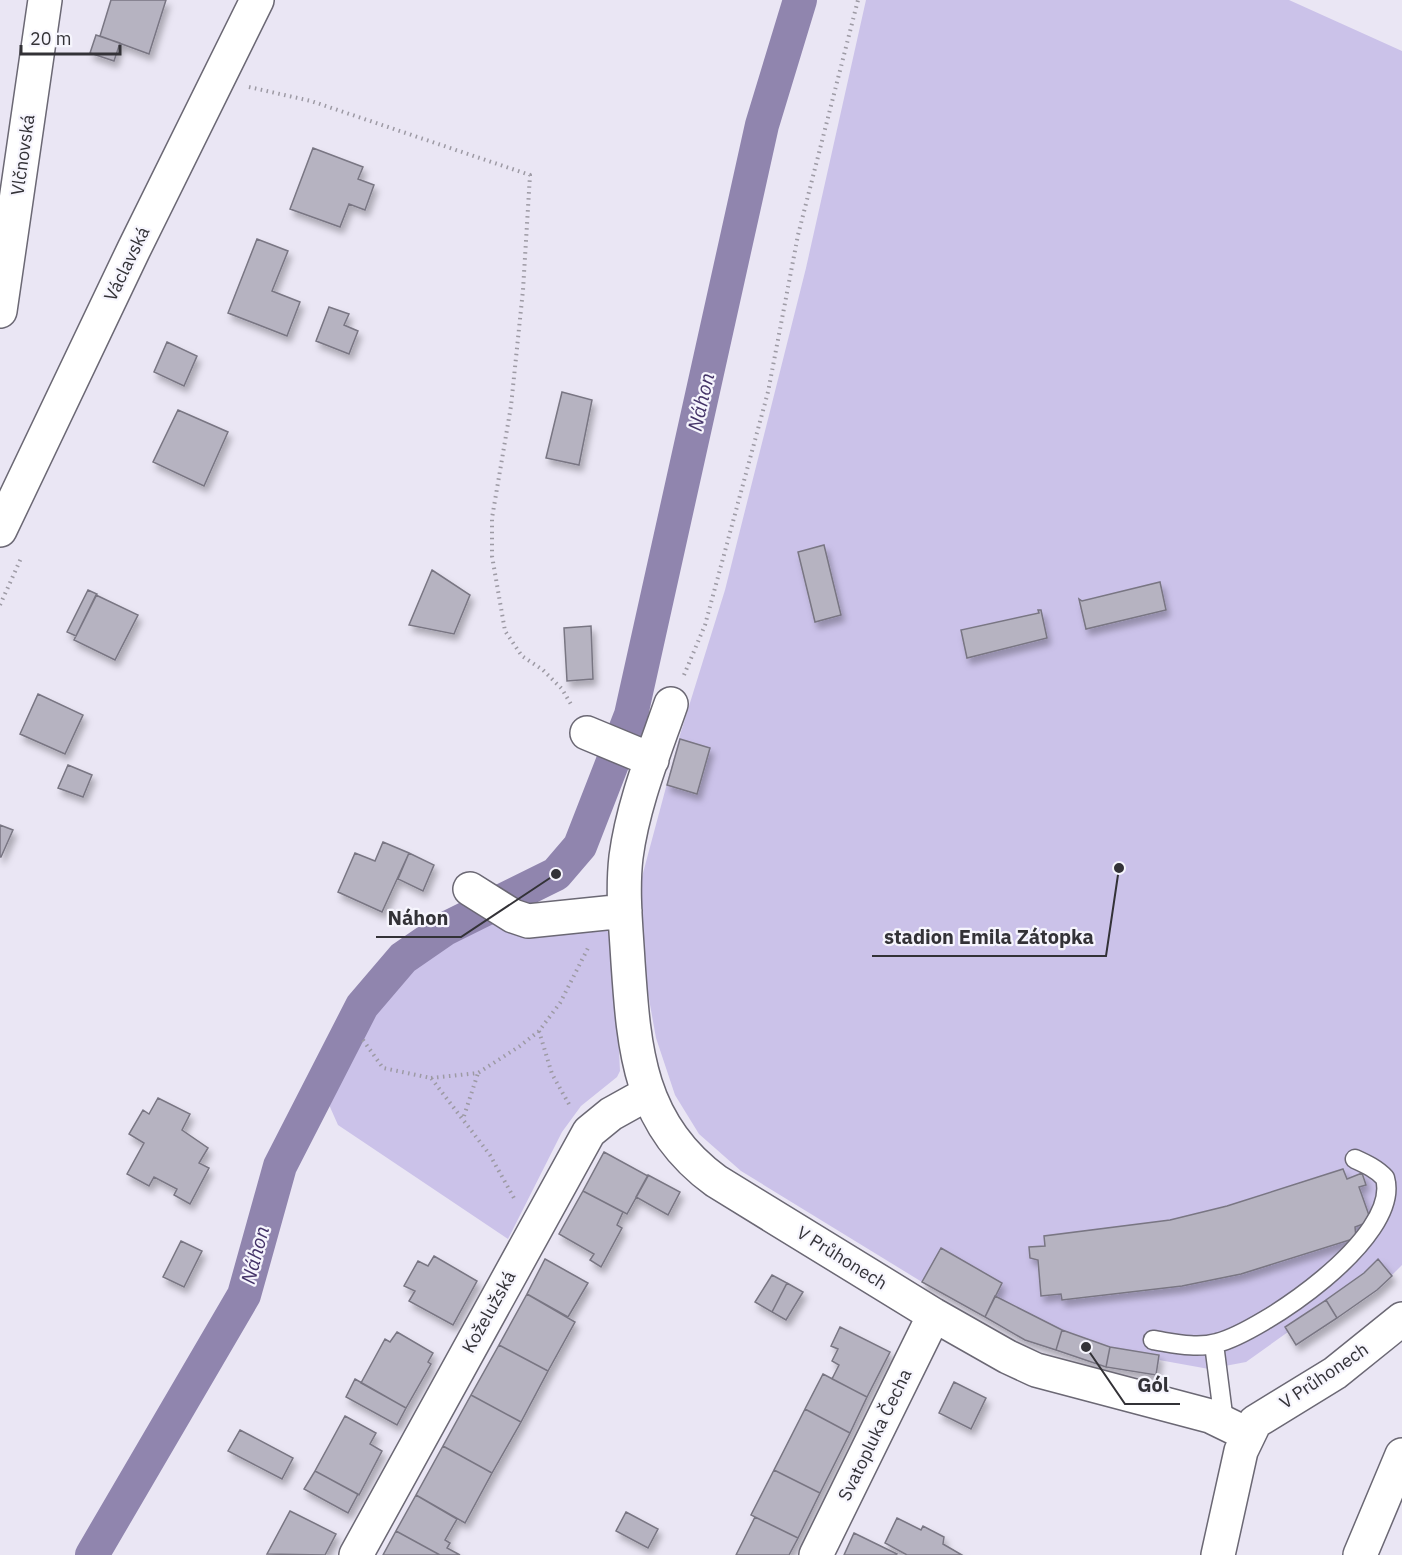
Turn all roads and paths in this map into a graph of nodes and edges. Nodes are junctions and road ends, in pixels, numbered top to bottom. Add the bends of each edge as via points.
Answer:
1 (45, 0) edge
2 (257, 0) edge
3 (858, 0) edge
4 (218, 80) junction
5 (0, 311) edge
6 (0, 530) edge
7 (671, 704) joint
8 (587, 733) joint
9 (642, 757) junction
10 (470, 889) dead end
11 (615, 912) junction
12 (539, 1031) junction
13 (363, 1040) dead end
14 (478, 1073) junction
15 (431, 1078) junction
16 (647, 1094) junction
17 (574, 1111) dead end
18 (464, 1117) junction
19 (1355, 1159) dead end
20 (519, 1208) dead end
21 (934, 1315) junction
22 (1402, 1319) edge
23 (1153, 1340) dead end
24 (1214, 1344) junction
25 (1236, 1428) junction
26 (1402, 1455) edge
27 (356, 1555) edge
28 (816, 1555) edge
29 (1218, 1555) edge
30 (1360, 1555) edge

1 - 5 street, Vlčnovská
2 - 4 street, Václavská
3 - 7 path via 798,235 768,392 705,625
4 - 6 street, Václavská
4 - 8 path via 311,101 530,175 523,290 511,406 492,518 492,556 505,631 522,656 562,689
7 - 9 street, V Průhonech
8 - 9 street
9 - 11 street, V Průhonech
10 - 11 street via 513,916 538,922
11 - 12 path via 560,1004
11 - 16 street, V Průhonech
12 - 14 path
12 - 17 path via 552,1074
13 - 15 path via 383,1068
14 - 15 path
14 - 18 path
15 - 18 path
16 - 21 street, V Průhonech via 665,1129 692,1163
16 - 27 street, Koželužská via 589,1132
18 - 20 path via 496,1164
19 - 24 lane via 1373,1167 1386,1179 1392,1194 1388,1226 1377,1242 1311,1296 1270,1320
21 - 25 street, V Průhonech via 1036,1370 1190,1410
21 - 28 street, Svatopluka Čecha
22 - 25 street, V Průhonech via 1335,1373 1256,1422
23 - 24 lane via 1192,1346
24 - 25 lane
25 - 29 street
26 - 30 street

